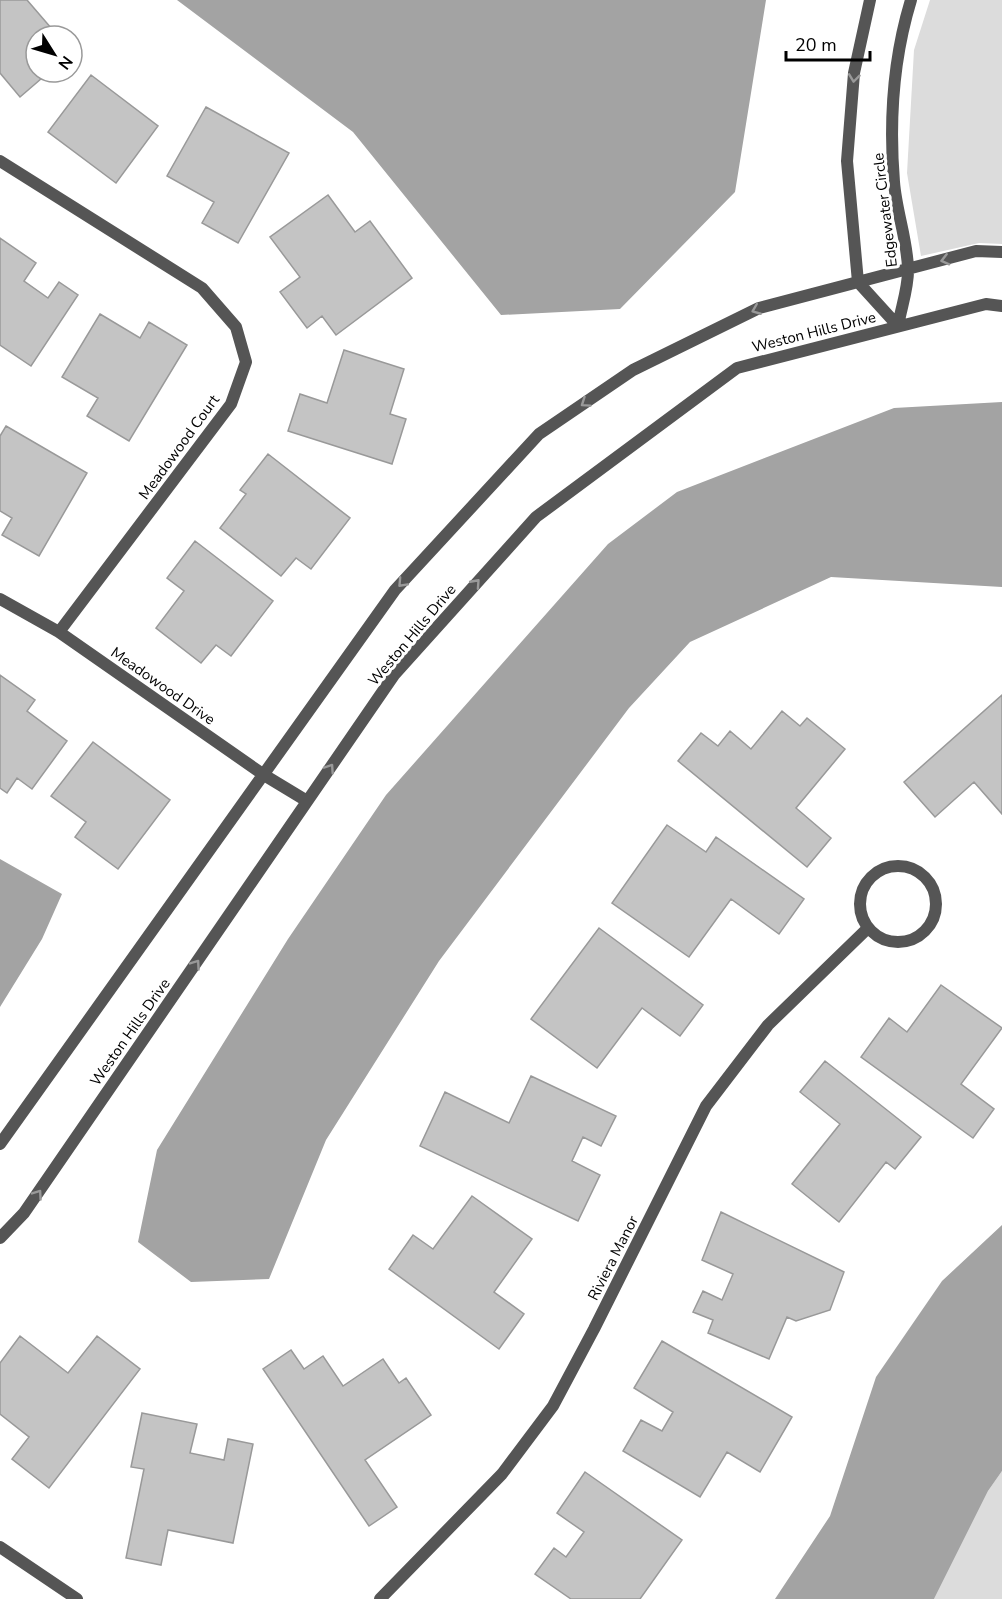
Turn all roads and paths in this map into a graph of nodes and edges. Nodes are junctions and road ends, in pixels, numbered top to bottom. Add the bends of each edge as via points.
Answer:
1 (870, 0) edge
2 (911, 0) edge
3 (0, 161) edge
4 (1002, 252) edge
5 (908, 269) junction
6 (858, 282) junction
7 (1002, 306) edge
8 (898, 326) junction
9 (0, 598) edge
10 (59, 632) junction
11 (264, 775) junction
12 (307, 801) junction
13 (868, 928) junction
14 (0, 1144) edge
15 (0, 1238) edge
16 (0, 1546) edge
17 (77, 1599) edge
18 (380, 1599) edge

1 -> 6 street, Edgewater Circle via 854,73 847,161
2 - 5 street, Edgewater Circle via 895,74 892,126 894,183
3 - 10 street, Meadowood Court via 202,288 236,327 246,362 231,404
4 -> 5 street via 976,251
5 - 6 street
5 - 8 street, Edgewater Circle
6 - 8 street
6 -> 11 street via 759,308 633,370 539,434 395,590
7 - 8 street, Weston Hills Drive via 986,304
12 -> 8 street, Weston Hills Drive via 394,675 536,517 737,368
9 - 10 street, Meadowood Drive
10 - 11 street, Meadowood Drive
11 - 12 street, Meadowood Drive
11 - 14 street
15 -> 12 street, Weston Hills Drive via 24,1213
13 - 13 street via 880,938 894,942 909,941 922,934 937,908 928,879 902,865 874,874 864,886 860,900 861,915
13 - 18 street, Riviera Manor via 768,1025 706,1106 553,1406 502,1474
16 - 17 street

